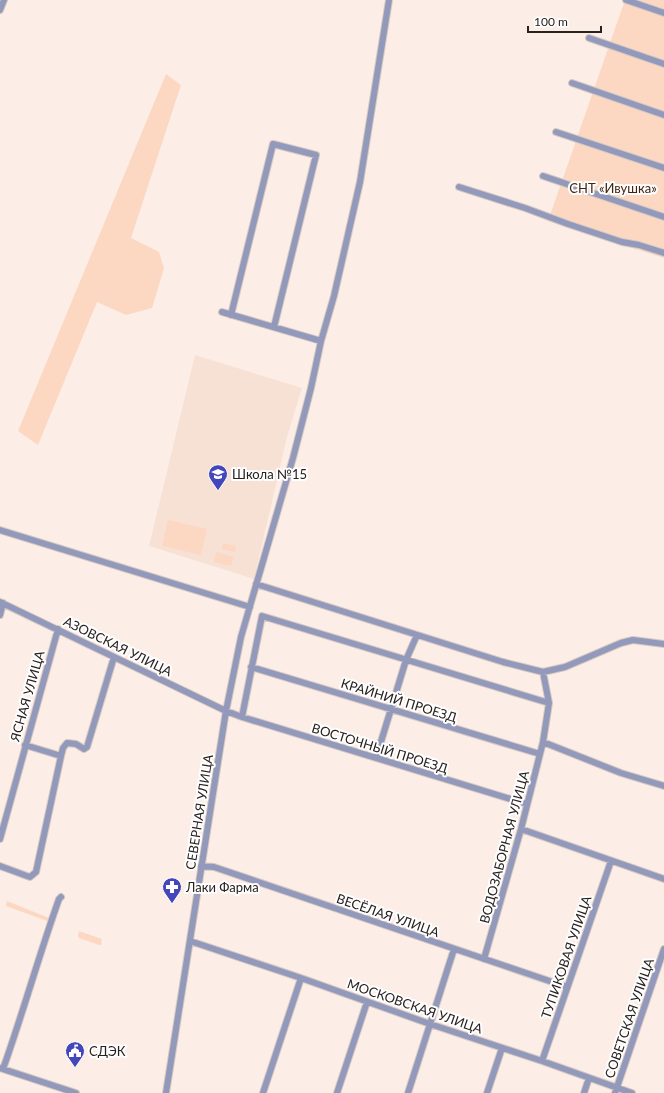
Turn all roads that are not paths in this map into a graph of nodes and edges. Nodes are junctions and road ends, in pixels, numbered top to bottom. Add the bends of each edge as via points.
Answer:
1 (4, 0) edge
2 (389, 0) edge
3 (626, 0) edge
4 (0, 9) edge
5 (664, 12) edge
6 (589, 38) dead end
7 (664, 64) edge
8 (572, 84) dead end
9 (664, 114) edge
10 (556, 132) dead end
11 (664, 168) edge
12 (543, 176) dead end
13 (459, 187) dead end
14 (664, 217) edge
15 (664, 253) edge
16 (222, 312) dead end
17 (231, 315) junction
18 (274, 327) junction
19 (321, 341) junction
20 (0, 530) edge
21 (256, 584) junction
22 (2, 602) edge
23 (250, 607) junction
24 (0, 615) edge
25 (58, 629) junction
26 (417, 635) junction
27 (664, 644) edge
28 (114, 657) junction
29 (406, 660) junction
30 (251, 667) junction
31 (543, 672) junction
32 (549, 703) junction
33 (391, 709) junction
34 (226, 711) junction
35 (242, 717) junction
36 (543, 742) junction
37 (25, 745) junction
38 (540, 754) junction
39 (61, 756) junction
40 (376, 758) junction
41 (664, 786) edge
42 (527, 804) junction
43 (521, 829) junction
44 (0, 839) edge
45 (611, 861) junction
46 (0, 866) edge
47 (202, 866) junction
48 (664, 878) edge
49 (61, 897) dead end
50 (190, 941) junction
51 (664, 949) edge
52 (454, 950) junction
53 (484, 959) junction
54 (301, 978) junction
55 (567, 988) junction
56 (367, 1002) junction
57 (430, 1024) junction
58 (502, 1048) junction
59 (542, 1061) junction
60 (2, 1069) edge
61 (589, 1078) junction
62 (616, 1090) edge
63 (76, 1093) edge
64 (166, 1093) edge
65 (263, 1093) edge
66 (337, 1093) edge
67 (408, 1093) edge
68 (487, 1093) edge
69 (584, 1093) edge
70 (632, 1093) edge

1 - 4 street
2 - 19 street, СЕВЕРНАЯ УЛИЦА via 360,182
3 - 5 street
6 - 7 street
8 - 9 street
10 - 11 street
12 - 14 street
13 - 15 street via 622,242
16 - 17 street
17 - 18 street
17 - 18 street via 274,144 316,155
18 - 19 street
19 - 21 street, СЕВЕРНАЯ УЛИЦА via 312,388
20 - 23 street
21 - 23 street, СЕВЕРНАЯ УЛИЦА
21 - 26 street
22 - 24 street
22 - 25 street, АЗОВСКАЯ УЛИЦА
23 - 34 street, СЕВЕРНАЯ УЛИЦА via 241,637
25 - 28 street, АЗОВСКАЯ УЛИЦА
25 - 37 street, ЯСНАЯ УЛИЦА
26 - 29 street
26 - 31 street
27 - 31 street via 632,640 565,667
28 - 34 street, АЗОВСКАЯ УЛИЦА
28 - 39 street via 87,747 84,749 76,744 67,743
29 - 30 street via 262,616
29 - 32 street
29 - 33 street
30 - 33 street, КРАЙНИЙ ПРОЕЗД
30 - 35 street
31 - 32 street, ВОДОЗАБОРНАЯ УЛИЦА
32 - 36 street, ВОДОЗАБОРНАЯ УЛИЦА
33 - 38 street, КРАЙНИЙ ПРОЕЗД
33 - 40 street
34 - 35 street, ВОСТОЧНЫЙ ПРОЕЗД
34 - 47 street, СЕВЕРНАЯ УЛИЦА
35 - 40 street, ВОСТОЧНЫЙ ПРОЕЗД
36 - 38 street, ВОДОЗАБОРНАЯ УЛИЦА
36 - 41 street via 621,773
37 - 39 street
37 - 44 street, ЯСНАЯ УЛИЦА
38 - 42 street, ВОДОЗАБОРНАЯ УЛИЦА
39 - 46 street via 36,872 30,877
40 - 42 street, ВОСТОЧНЫЙ ПРОЕЗД
42 - 43 street, ВОДОЗАБОРНАЯ УЛИЦА
43 - 45 street
43 - 53 street, ВОДОЗАБОРНАЯ УЛИЦА
45 - 48 street
45 - 55 street, ТУПИКОВАЯ УЛИЦА
47 - 50 street, СЕВЕРНАЯ УЛИЦА
47 - 52 street, ВЕСЁЛАЯ УЛИЦА via 214,867
49 - 60 street
50 - 54 street, МОСКОВСКАЯ УЛИЦА
50 - 64 street, СЕВЕРНАЯ УЛИЦА
51 - 62 street, СОВЕТСКАЯ УЛИЦА
52 - 53 street, ВЕСЁЛАЯ УЛИЦА
52 - 57 street
53 - 55 street, ВЕСЁЛАЯ УЛИЦА
54 - 56 street, МОСКОВСКАЯ УЛИЦА
54 - 65 street
55 - 59 street, ТУПИКОВАЯ УЛИЦА
56 - 57 street, МОСКОВСКАЯ УЛИЦА
56 - 66 street
57 - 58 street, МОСКОВСКАЯ УЛИЦА
57 - 67 street
58 - 59 street, МОСКОВСКАЯ УЛИЦА
58 - 68 street
59 - 61 street, МОСКОВСКАЯ УЛИЦА
60 - 63 street
61 - 62 street, МОСКОВСКАЯ УЛИЦА
61 - 69 street, СОВЕТСКАЯ УЛИЦА
62 - 70 street, МОСКОВСКАЯ УЛИЦА

